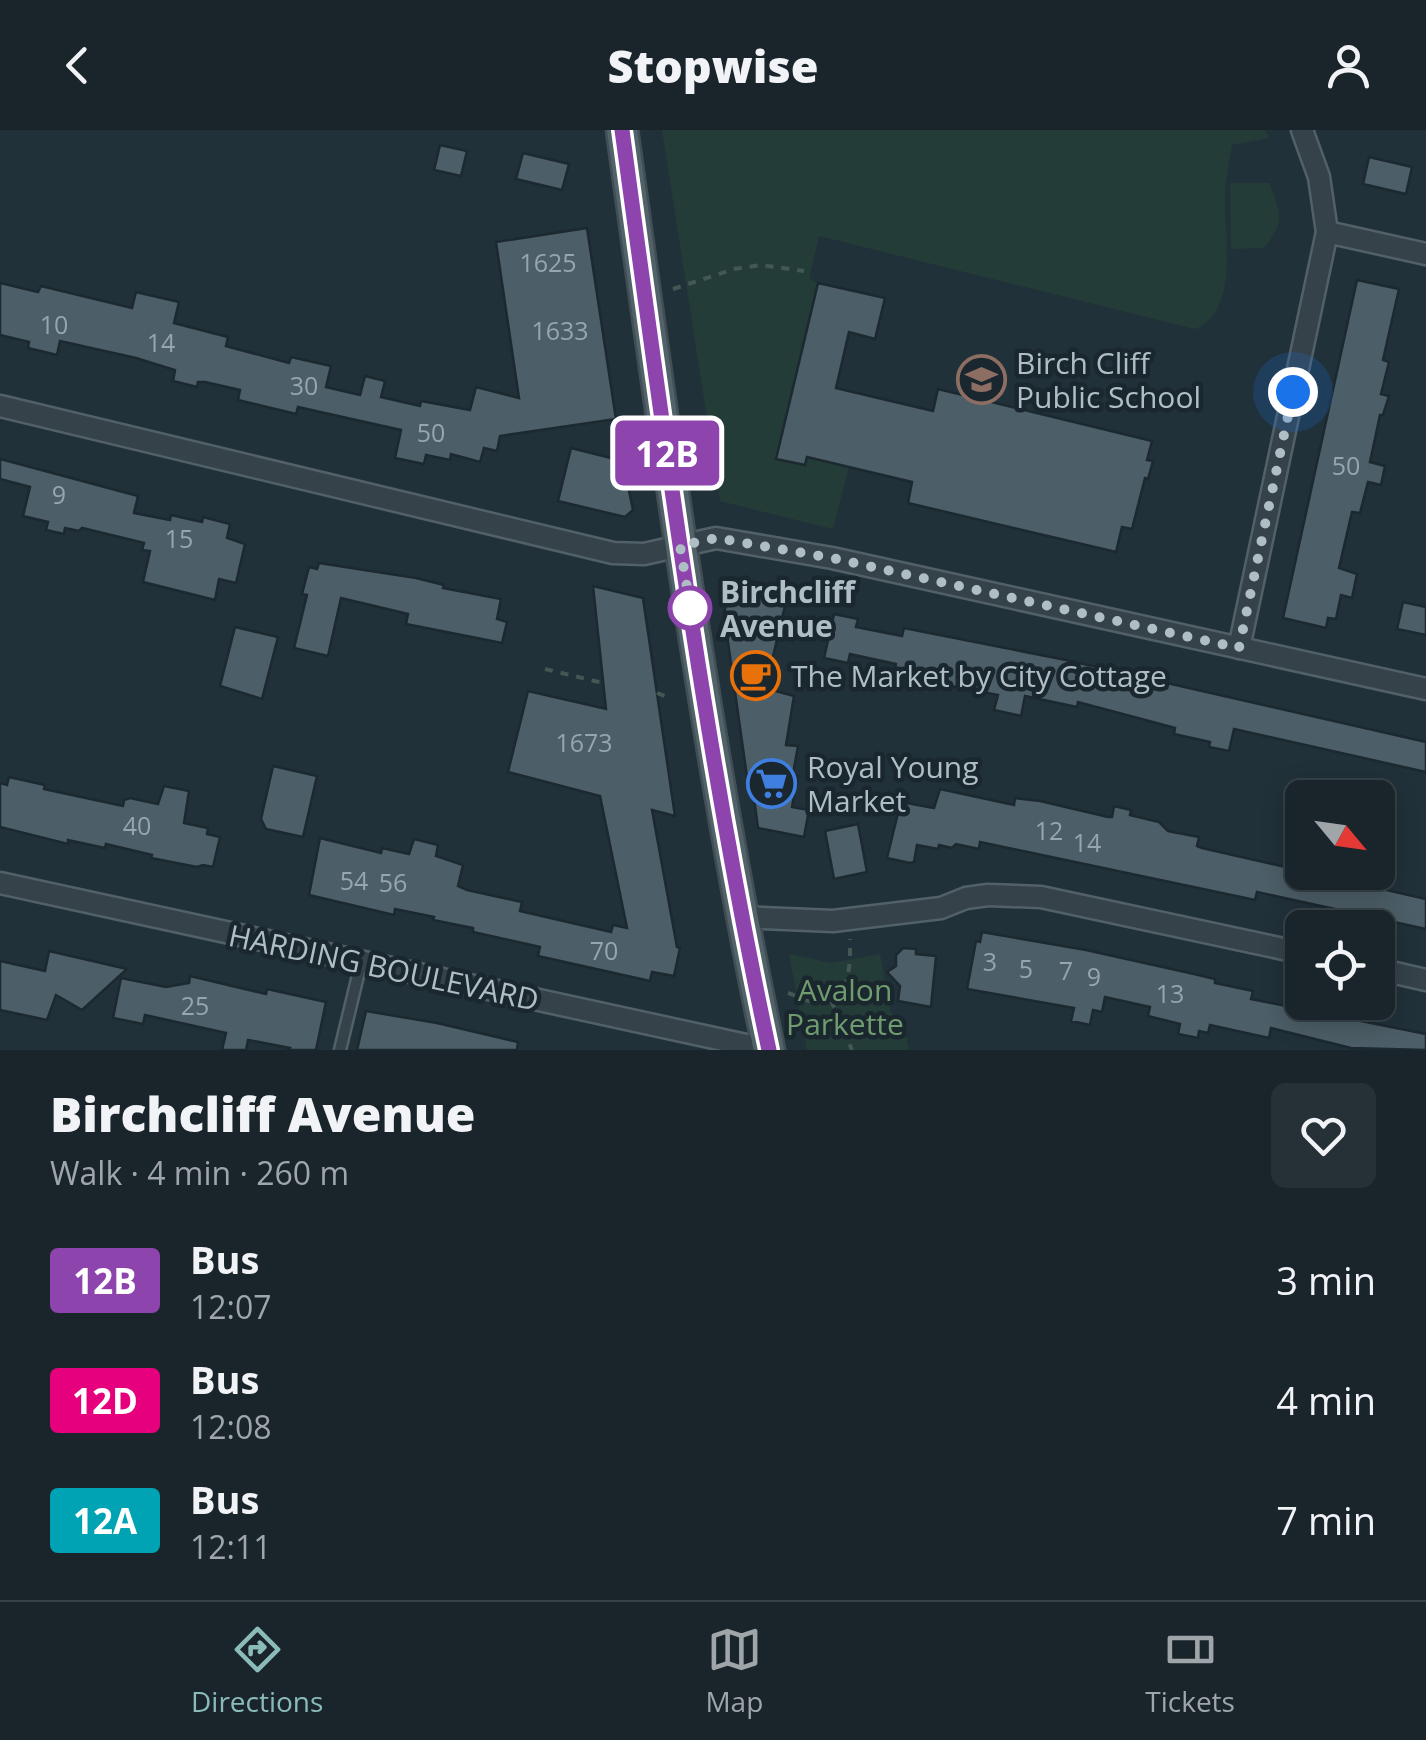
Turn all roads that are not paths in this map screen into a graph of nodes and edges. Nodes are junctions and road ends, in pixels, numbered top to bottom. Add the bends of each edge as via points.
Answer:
1 (622, 130) edge
2 (1302, 130) edge
3 (1328, 232) junction
4 (1426, 254) edge
5 (0, 406) edge
6 (680, 546) junction
7 (1239, 648) junction
8 (1426, 688) edge
9 (0, 883) edge
10 (741, 917) junction
11 (1285, 949) edge
12 (362, 964) junction
13 (1395, 974) edge
14 (1426, 980) edge
15 (340, 1050) edge
16 (769, 1050) edge

1 - 6 main road
2 - 3 street
3 - 4 street
3 - 7 street
5 - 6 street via 613,553
6 - 7 street via 716,538 832,558
6 - 10 main road
7 - 8 street
9 - 12 street, HARDING BOULEVARD
10 - 11 street via 850,919 988,895 1041,897
10 - 16 main road
12 - 15 lane
12 - 16 street, HARDING BOULEVARD
13 - 14 street

